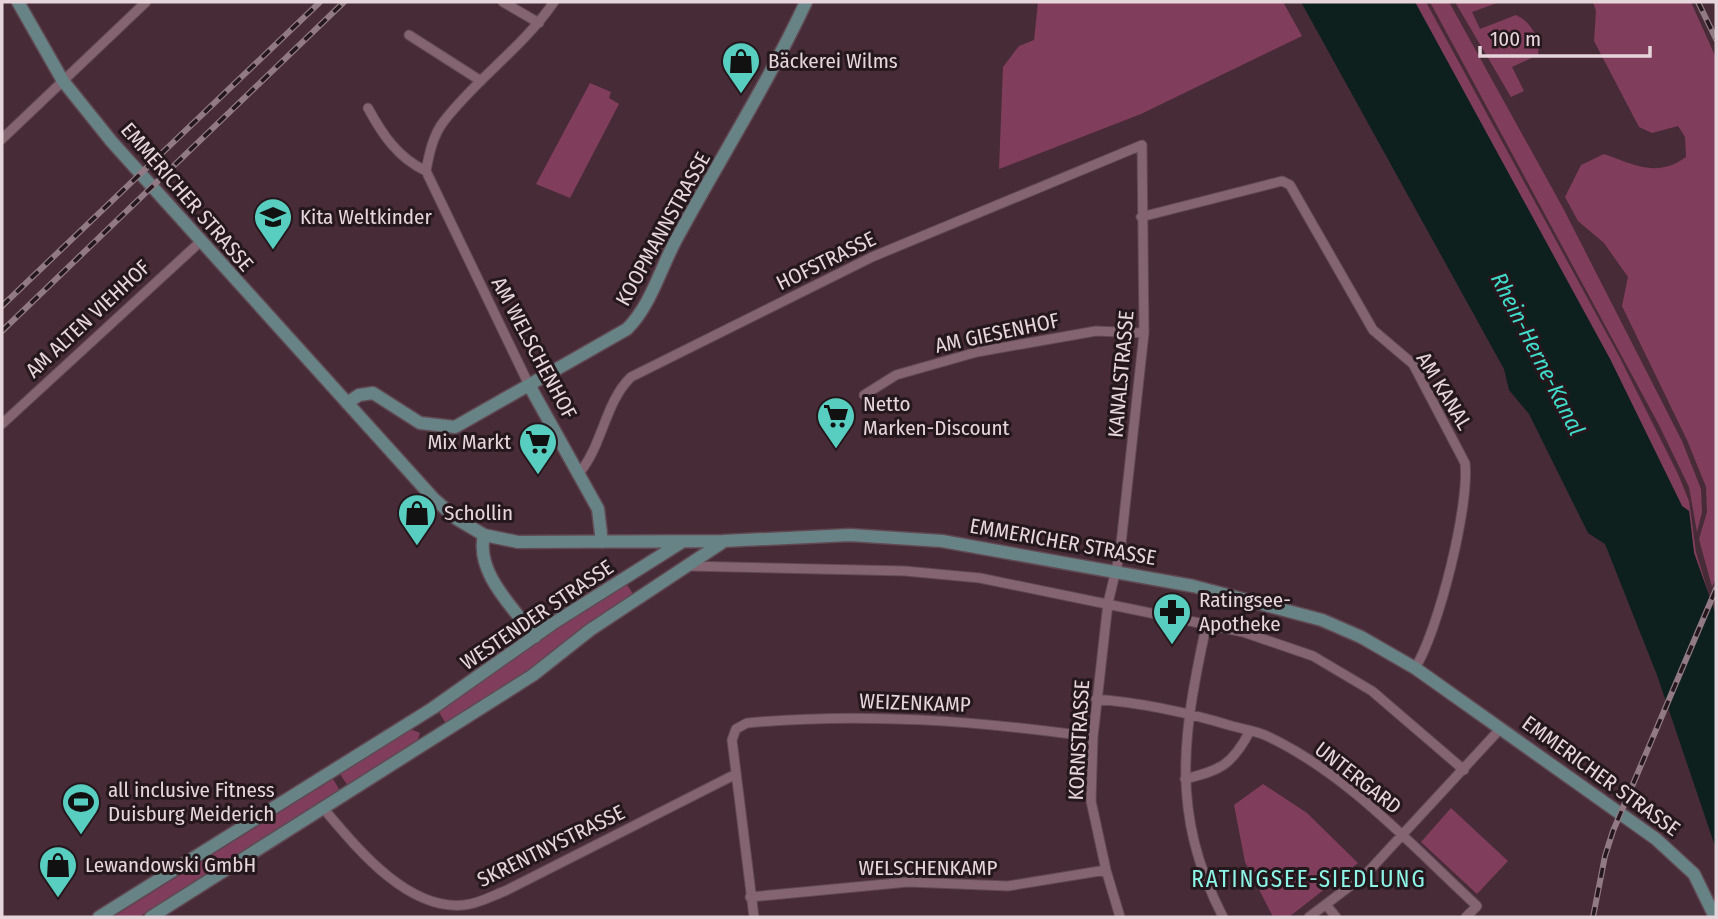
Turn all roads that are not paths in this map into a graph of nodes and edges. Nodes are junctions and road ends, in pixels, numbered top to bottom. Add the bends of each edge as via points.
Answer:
1 (18, 2) edge
2 (146, 2) edge
3 (503, 2) edge
4 (554, 2) edge
5 (806, 2) edge
6 (539, 23) junction
7 (410, 35) dead end
8 (63, 80) junction
9 (481, 81) junction
10 (368, 108) dead end
11 (2, 139) edge
12 (1142, 145) joint
13 (426, 171) junction
14 (1141, 217) junction
15 (200, 242) junction
16 (1144, 333) junction
17 (529, 385) junction
18 (864, 395) dead end
19 (347, 403) junction
20 (2, 424) edge
21 (580, 472) junction
22 (484, 535) junction
23 (682, 541) junction
24 (723, 541) joint
25 (603, 542) junction
26 (708, 546) junction
27 (684, 567) junction
28 (717, 567) junction
29 (1116, 571) junction
30 (1108, 603) junction
31 (1207, 622) junction
32 (535, 637) junction
33 (1415, 668) junction
34 (1096, 699) junction
35 (1188, 713) junction
36 (414, 721) junction
37 (1501, 728) junction
38 (1250, 731) junction
39 (1093, 737) junction
40 (424, 744) junction
41 (1464, 770) junction
42 (736, 774) junction
43 (1185, 779) junction
44 (323, 808) junction
45 (1402, 836) junction
46 (1106, 870) junction
47 (750, 897) junction
48 (1327, 906) junction
49 (104, 916) edge
50 (151, 917) edge
51 (754, 917) edge
52 (1120, 917) edge
53 (1223, 917) edge
54 (1309, 917) edge
55 (1336, 917) edge
56 (1466, 917) edge
57 (1716, 917) edge

1 - 8 main road, EMMERICHER STRASSE
2 - 8 street
3 - 6 street
4 - 6 street
5 - 17 main road, KOOPMANNSTRASSE via 640,313 618,335
6 - 9 street
7 - 9 street
8 - 11 street
8 - 15 main road, EMMERICHER STRASSE
9 - 13 street via 443,122 431,145
10 - 13 street, AM WELSCHENHOF via 382,134 410,163
12 - 14 street, KANALSTRASSE
12 - 21 street, HOFSTRASSE via 872,257 631,377 621,387 593,456
13 - 17 street, AM WELSCHENHOF
14 - 16 street, KANALSTRASSE
14 - 33 street, AM KANAL via 1282,181 1290,185 1373,330 1413,364 1465,463 1467,481 1458,541
15 - 19 main road, EMMERICHER STRASSE
15 - 20 street, AM ALTEN VIEHHOF
16 - 18 street, AM GIESENHOF via 1096,331 977,352 896,375
16 - 29 street, KANALSTRASSE
17 - 19 main road, KOOPMANNSTRASSE via 455,427 420,423 373,393
17 - 21 main road, AM WELSCHENHOF
19 - 22 main road, EMMERICHER STRASSE via 434,499
21 - 25 main road, AM WELSCHENHOF via 600,515
22 - 25 main road, EMMERICHER STRASSE via 517,542
22 - 32 main road via 481,549 489,574
23 - 25 main road, EMMERICHER STRASSE
23 - 26 main road, EMMERICHER STRASSE
23 - 27 main road via 689,556
23 - 32 main road, WESTENDER STRASSE
24 - 26 main road, WESTENDER STRASSE
24 - 29 main road, EMMERICHER STRASSE via 893,537 994,548
26 - 27 main road, WESTENDER STRASSE
26 - 28 street
27 - 28 street
27 - 40 main road, WESTENDER STRASSE via 533,675
28 - 30 street via 942,575
29 - 30 street, KANALSTRASSE
29 - 33 main road, EMMERICHER STRASSE via 1251,599 1322,620
30 - 31 street
30 - 34 street, KORNSTRASSE
31 - 35 street
31 - 41 street via 1314,656 1395,708
32 - 36 main road, WESTENDER STRASSE
33 - 37 main road, EMMERICHER STRASSE
34 - 35 street, UNTERGARD
34 - 39 street, KORNSTRASSE
35 - 38 street, UNTERGARD
35 - 43 street
36 - 40 main road via 425,728
36 - 49 main road, WESTENDER STRASSE
37 - 41 street
37 - 57 main road, EMMERICHER STRASSE via 1684,862 1705,891
38 - 43 street via 1225,766
38 - 45 street, UNTERGARD via 1282,743 1334,776
39 - 42 street, WEIZENKAMP via 983,722 878,717 747,723 736,729 732,740
39 - 46 street, KORNSTRASSE via 1091,801
40 - 44 main road, WESTENDER STRASSE
41 - 45 street
42 - 44 street, SKRENTNYSTRASSE via 505,891 466,905 445,905 417,895 369,857
42 - 47 street
43 - 53 street via 1203,877
44 - 50 main road, WESTENDER STRASSE
45 - 48 street
45 - 56 street, UNTERGARD via 1477,906
46 - 47 street, WELSCHENKAMP via 1008,886 908,882
46 - 52 street, KORNSTRASSE
47 - 51 street
48 - 54 street
48 - 55 street

